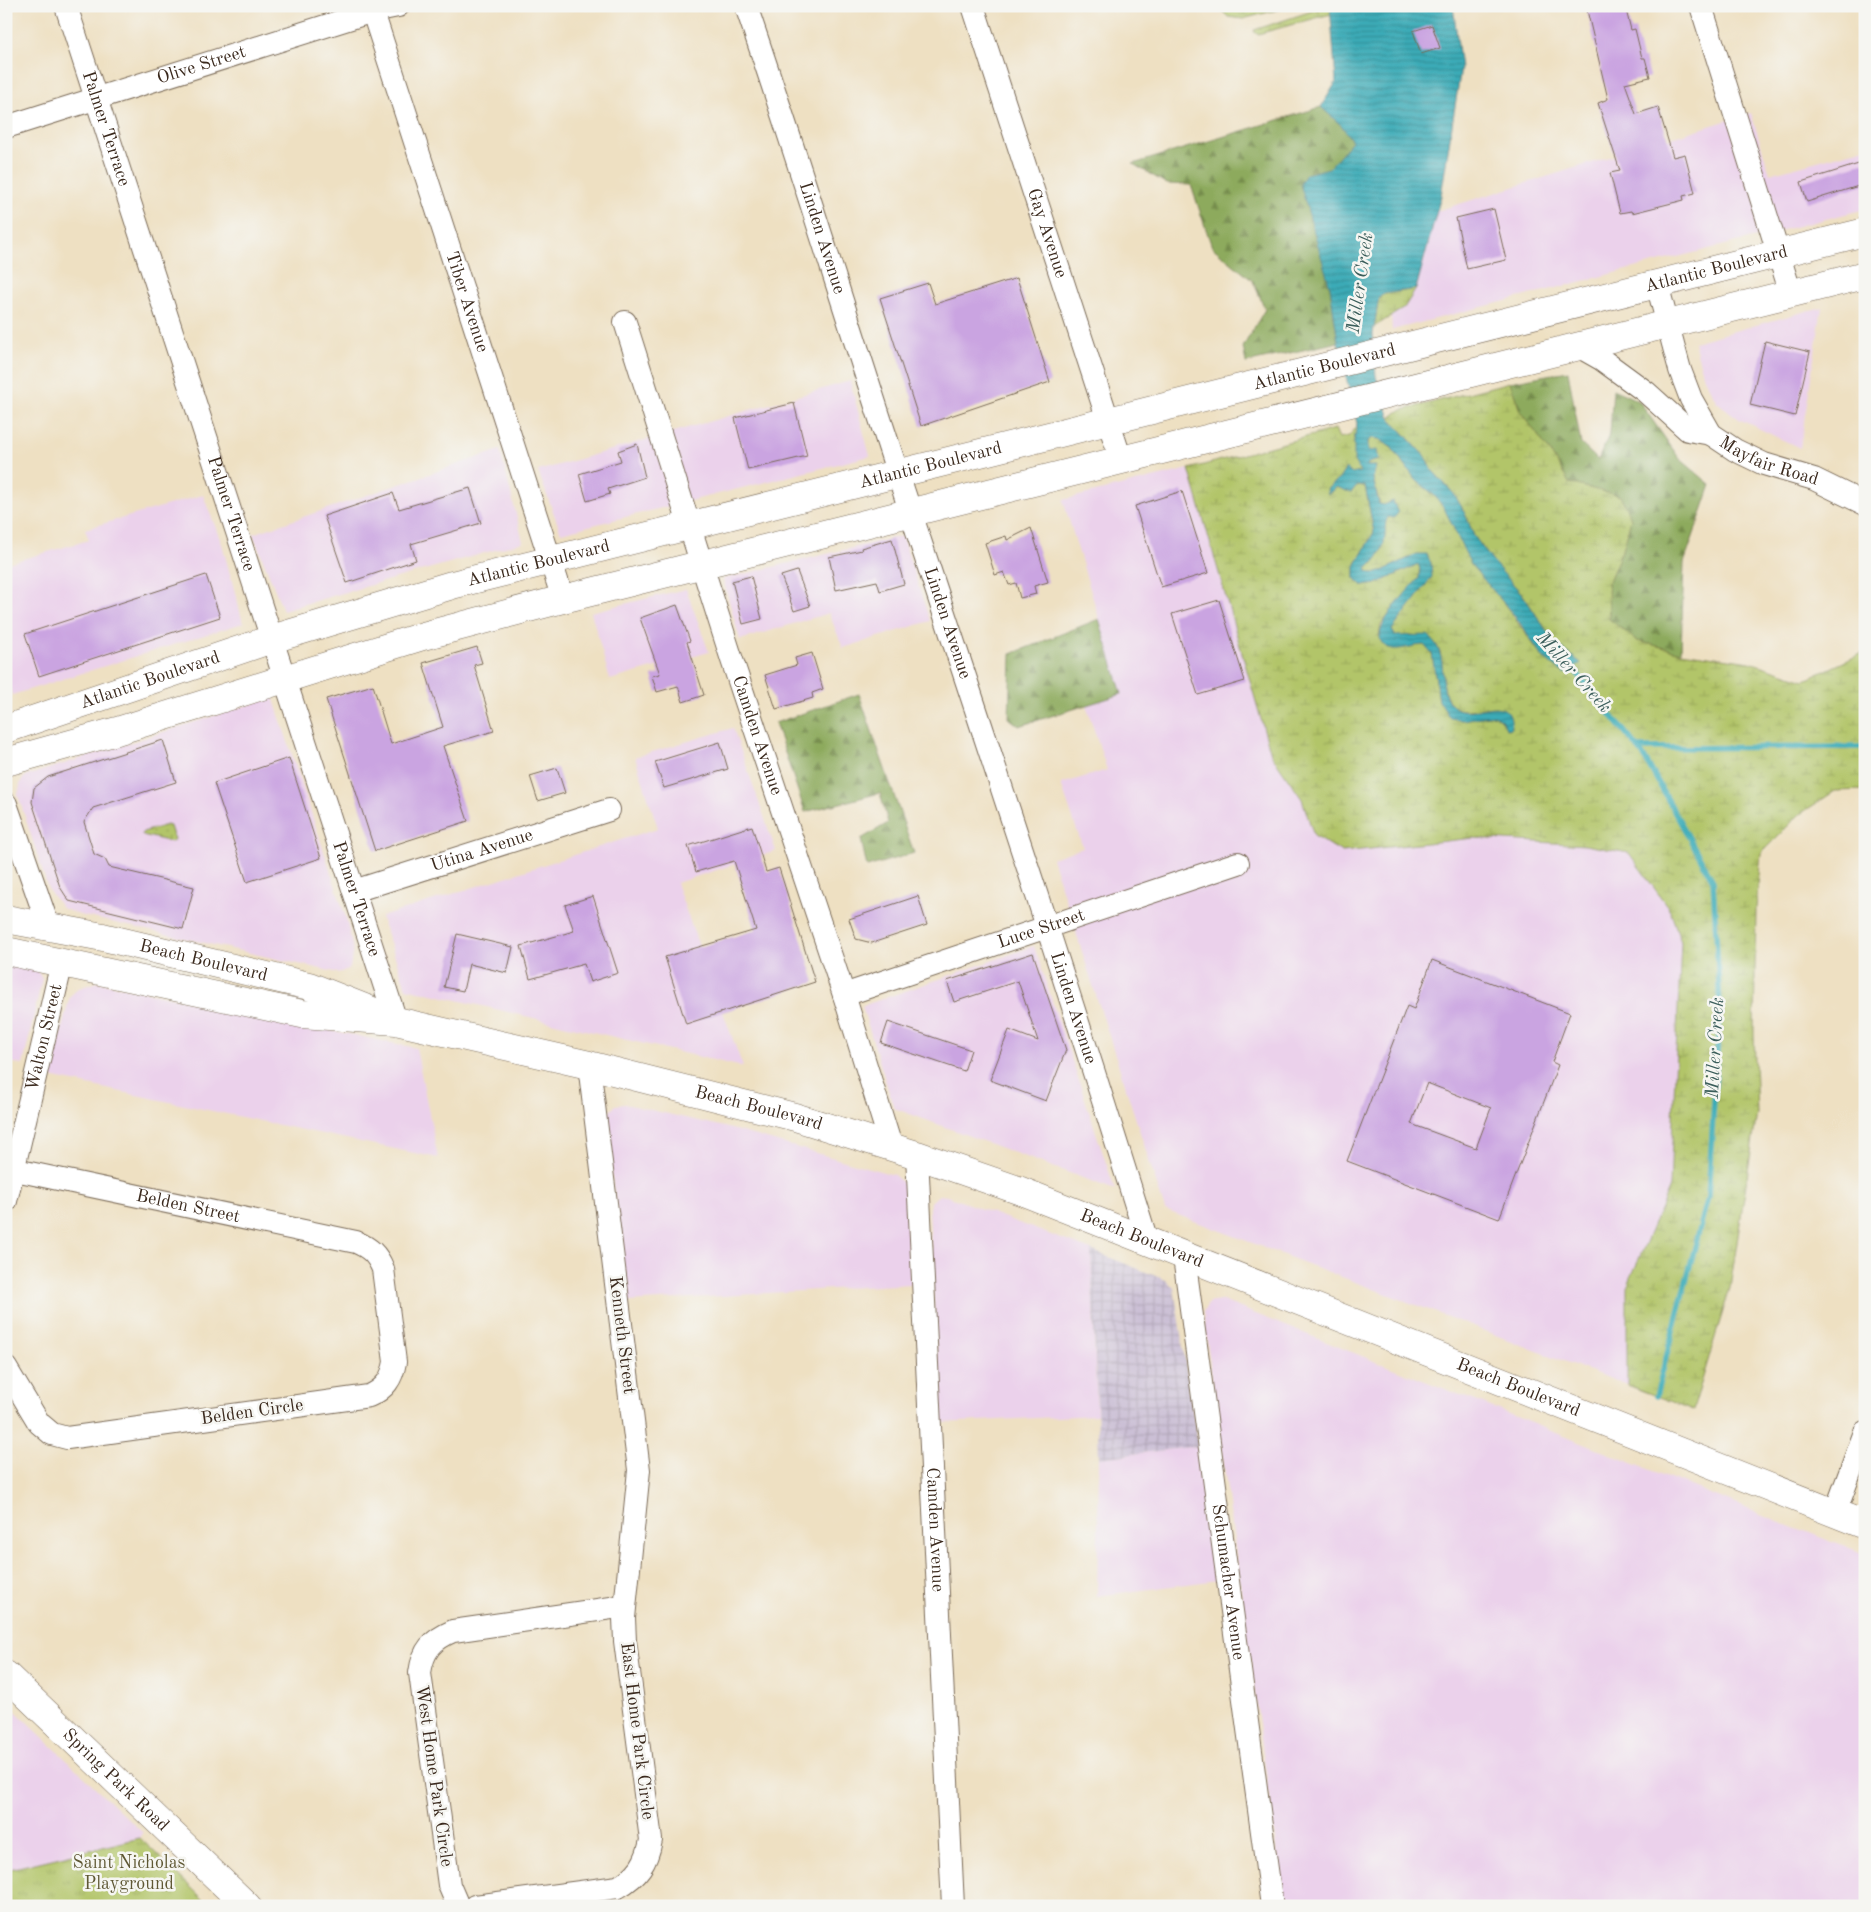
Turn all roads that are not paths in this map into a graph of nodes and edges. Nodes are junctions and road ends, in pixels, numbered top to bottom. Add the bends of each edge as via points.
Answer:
1 (66, 6) edge
2 (398, 6) edge
3 (746, 6) edge
4 (973, 6) edge
5 (1701, 6) edge
6 (372, 9) edge
7 (96, 98) junction
8 (6, 127) edge
9 (1865, 232) edge
10 (1778, 254) junction
11 (1865, 275) edge
12 (1657, 284) junction
13 (1791, 294) junction
14 (625, 322) dead end
15 (1667, 324) junction
16 (1578, 346) junction
17 (1109, 421) junction
18 (1711, 434) junction
19 (1121, 460) junction
20 (898, 473) junction
21 (1865, 504) edge
22 (911, 511) junction
23 (690, 524) junction
24 (550, 559) junction
25 (702, 564) junction
26 (563, 598) junction
27 (272, 639) junction
28 (285, 679) junction
29 (6, 729) edge
30 (6, 762) edge
31 (6, 804) edge
32 (609, 810) dead end
33 (1238, 863) dead end
34 (354, 891) junction
35 (6, 918) edge
36 (48, 925) junction
37 (1048, 926) junction
38 (6, 950) edge
39 (62, 962) junction
40 (844, 995) junction
41 (396, 1021) junction
42 (589, 1065) junction
43 (891, 1146) junction
44 (917, 1155) junction
45 (10, 1169) edge
46 (6, 1201) edge
47 (1147, 1241) junction
48 (368, 1248) joint
49 (1184, 1257) junction
50 (6, 1368) edge
51 (1865, 1432) edge
52 (1835, 1513) junction
53 (1865, 1525) edge
54 (625, 1606) junction
55 (6, 1675) edge
56 (247, 1906) edge
57 (458, 1906) edge
58 (475, 1906) edge
59 (953, 1906) edge
60 (1272, 1906) edge

1 - 7 street, Palmer Terrace
2 - 6 street, Olive Street
3 - 20 street, Linden Avenue via 799,160
4 - 17 street, Gay Avenue
5 - 10 street
6 - 7 street, Olive Street
6 - 24 street, Tiber Avenue
7 - 8 street, Olive Street
7 - 27 street, Palmer Terrace
9 - 10 main road, Atlantic Boulevard
10 - 12 main road, Atlantic Boulevard
10 - 13 street
11 - 13 main road, Atlantic Boulevard
12 - 15 street, Mayfair Road
12 - 17 main road, Atlantic Boulevard
13 - 15 main road, Atlantic Boulevard
14 - 23 street, Camden Avenue
15 - 16 main road, Atlantic Boulevard
15 - 18 street, Mayfair Road via 1691,399
16 - 18 street via 1646,392 1688,430
16 - 19 main road, Atlantic Boulevard
17 - 19 street, Gay Avenue
17 - 20 main road, Atlantic Boulevard
18 - 21 street, Mayfair Road via 1764,464 1814,479
19 - 22 main road, Atlantic Boulevard
20 - 22 street, Linden Avenue
20 - 23 main road, Atlantic Boulevard
22 - 25 main road, Atlantic Boulevard
22 - 37 street, Linden Avenue
23 - 24 main road, Atlantic Boulevard
23 - 25 street, Camden Avenue
24 - 26 street, Tiber Avenue
24 - 27 main road, Atlantic Boulevard via 452,584
25 - 26 main road, Atlantic Boulevard
25 - 40 street, Camden Avenue
26 - 28 main road, Atlantic Boulevard via 423,636
27 - 28 street, Palmer Terrace
27 - 29 main road, Atlantic Boulevard
28 - 30 main road, Atlantic Boulevard
28 - 34 street, Palmer Terrace
31 - 36 street
32 - 34 street, Utina Avenue
33 - 37 street, Luce Street
34 - 41 street, Palmer Terrace
35 - 36 main road, Beach Boulevard
36 - 39 main road
36 - 41 main road, Beach Boulevard via 309,986
37 - 40 street, Luce Street
37 - 47 street, Linden Avenue
38 - 39 main road, Beach Boulevard
39 - 41 main road, Beach Boulevard via 302,1014
39 - 45 street, Walton Street
40 - 43 street, Camden Avenue
41 - 42 main road, Beach Boulevard
42 - 43 main road, Beach Boulevard via 747,1104
42 - 54 street, Kenneth Street via 639,1470
43 - 44 main road, Beach Boulevard
44 - 47 main road, Beach Boulevard via 1021,1191
44 - 59 street, Camden Avenue
45 - 46 street, Walton Street
45 - 48 street, Belden Street via 356,1242
47 - 49 main road, Beach Boulevard
48 - 50 street, Belden Circle via 383,1269 395,1362 387,1385 369,1396 67,1438 52,1434 39,1423
49 - 52 main road, Beach Boulevard
49 - 60 street, Schumacher Avenue
51 - 52 street
52 - 53 main road, Beach Boulevard
54 - 57 street, West Home Park Circle via 453,1631 438,1637 428,1646 420,1673 449,1885
54 - 58 street, East Home Park Circle via 625,1641 651,1840 648,1857 632,1879 618,1886
55 - 56 main road, Spring Park Road

